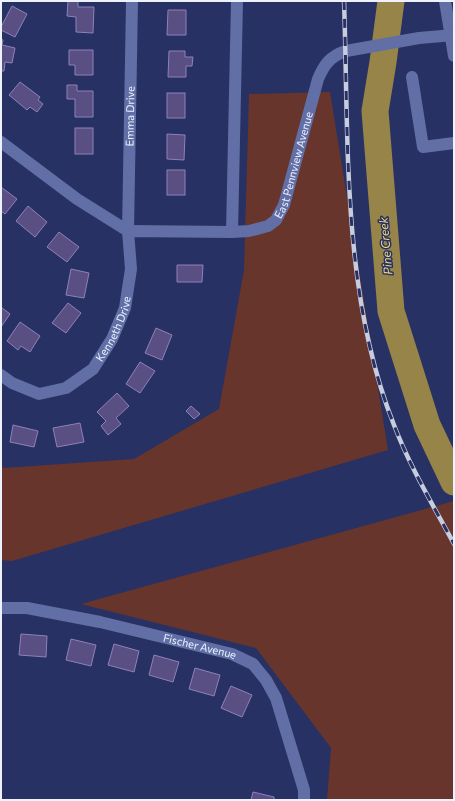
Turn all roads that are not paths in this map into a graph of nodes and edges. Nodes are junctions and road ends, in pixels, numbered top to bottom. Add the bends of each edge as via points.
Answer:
1 (132, 1) edge
2 (237, 1) edge
3 (445, 1) edge
4 (452, 35) edge
5 (454, 56) edge
6 (412, 78) dead end
7 (1, 142) edge
8 (454, 143) edge
9 (128, 231) junction
10 (232, 232) junction
11 (1, 375) edge
12 (1, 608) edge
13 (304, 800) edge

1 - 9 street, Emma Drive
2 - 10 street
3 - 4 street
4 - 5 street
4 - 10 street, East Pennview Avenue via 419,38 336,54 322,70 314,92 284,206 276,220 260,229
6 - 8 street via 423,147
7 - 9 street via 77,198
9 - 10 street
9 - 11 street, Kenneth Drive via 131,269 125,308 112,339 93,369 66,388 39,394 12,383
12 - 13 street, Fischer Avenue via 28,608 100,622 232,654 253,664 276,698 304,790

